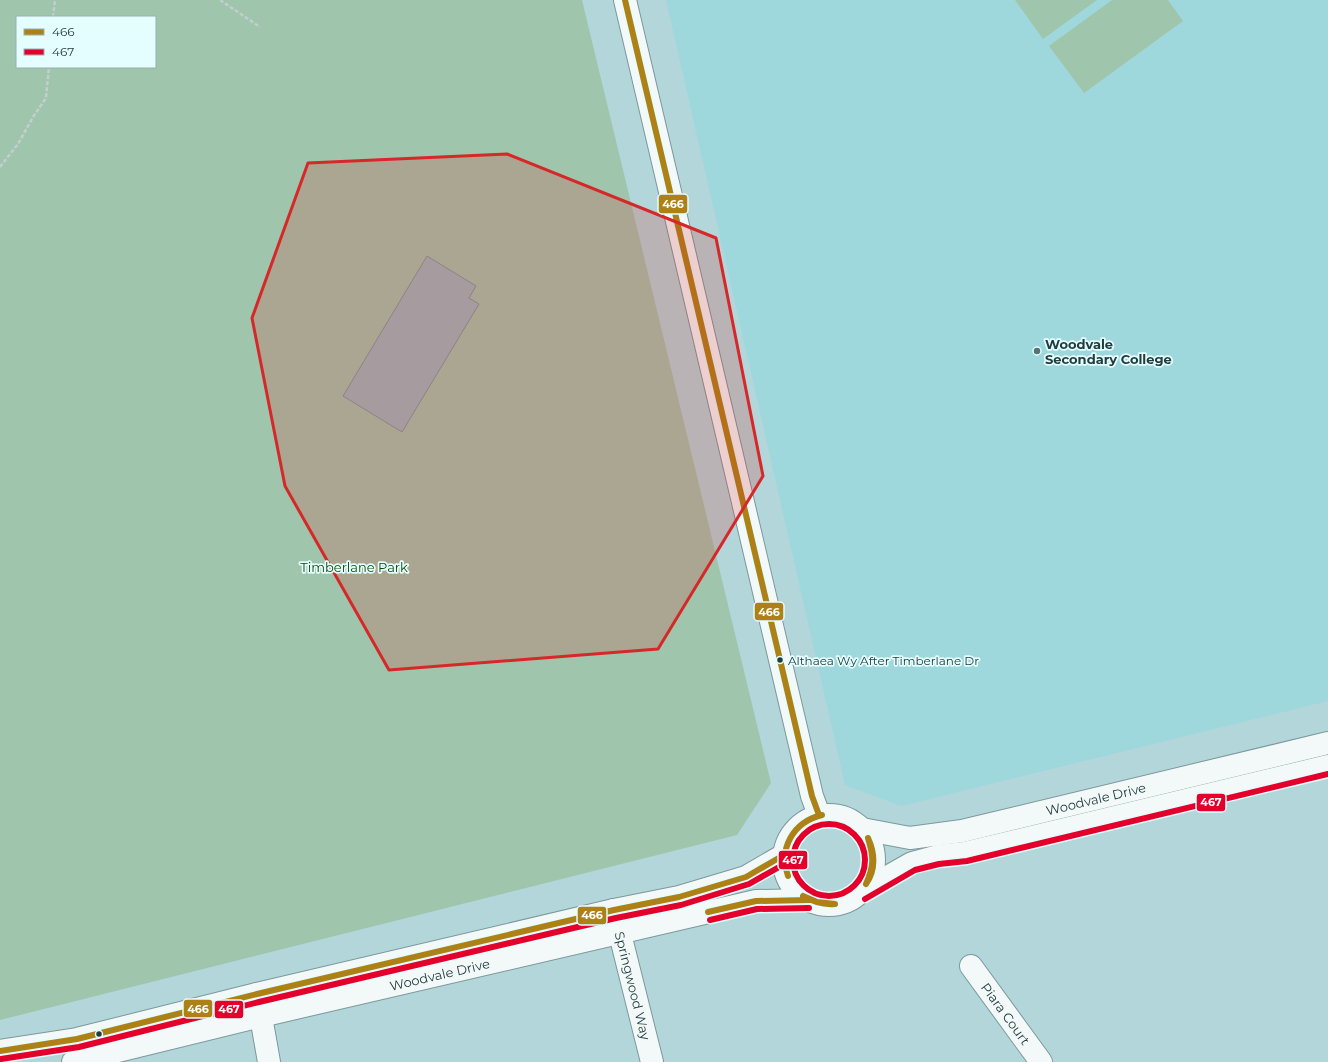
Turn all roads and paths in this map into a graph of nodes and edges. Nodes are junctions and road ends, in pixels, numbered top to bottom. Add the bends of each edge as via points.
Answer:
1 (55, 0) edge
2 (220, 0) edge
3 (624, 0) edge
4 (53, 16) edge
5 (260, 27) dead end
6 (49, 68) edge
7 (0, 167) edge
8 (1328, 743) edge
9 (1328, 766) edge
10 (819, 816) junction
11 (862, 829) junction
12 (784, 855) junction
13 (861, 892) junction
14 (809, 900) junction
15 (614, 910) junction
16 (620, 932) junction
17 (971, 966) dead end
18 (257, 994) junction
19 (261, 1016) junction
20 (0, 1051) edge
21 (73, 1062) edge
22 (269, 1062) edge
23 (652, 1062) edge
24 (1041, 1062) edge

1 - 4 path
2 - 5 path
3 - 10 street via 812,796
6 - 7 path via 46,98 18,144
8 - 11 street, Woodvale Drive via 962,831 910,838
9 - 13 street, Woodvale Drive via 965,853 919,861
10 - 11 street via 842,817
10 - 12 street via 806,821 795,830
11 - 13 street via 870,840 873,868 869,881
12 - 14 street via 785,869 790,881 798,892
12 - 15 street, Woodvale Drive via 746,877 679,897
13 - 14 street via 849,900 836,904 822,904
14 - 16 street, Woodvale Drive via 756,901
15 - 16 street, Springwood Way
15 - 18 street, Woodvale Drive
16 - 19 street, Woodvale Drive
16 - 23 street, Springwood Way
17 - 24 street, Piara Court
18 - 19 street
18 - 20 street, Woodvale Drive via 77,1039
19 - 21 street, Woodvale Drive
19 - 22 street

